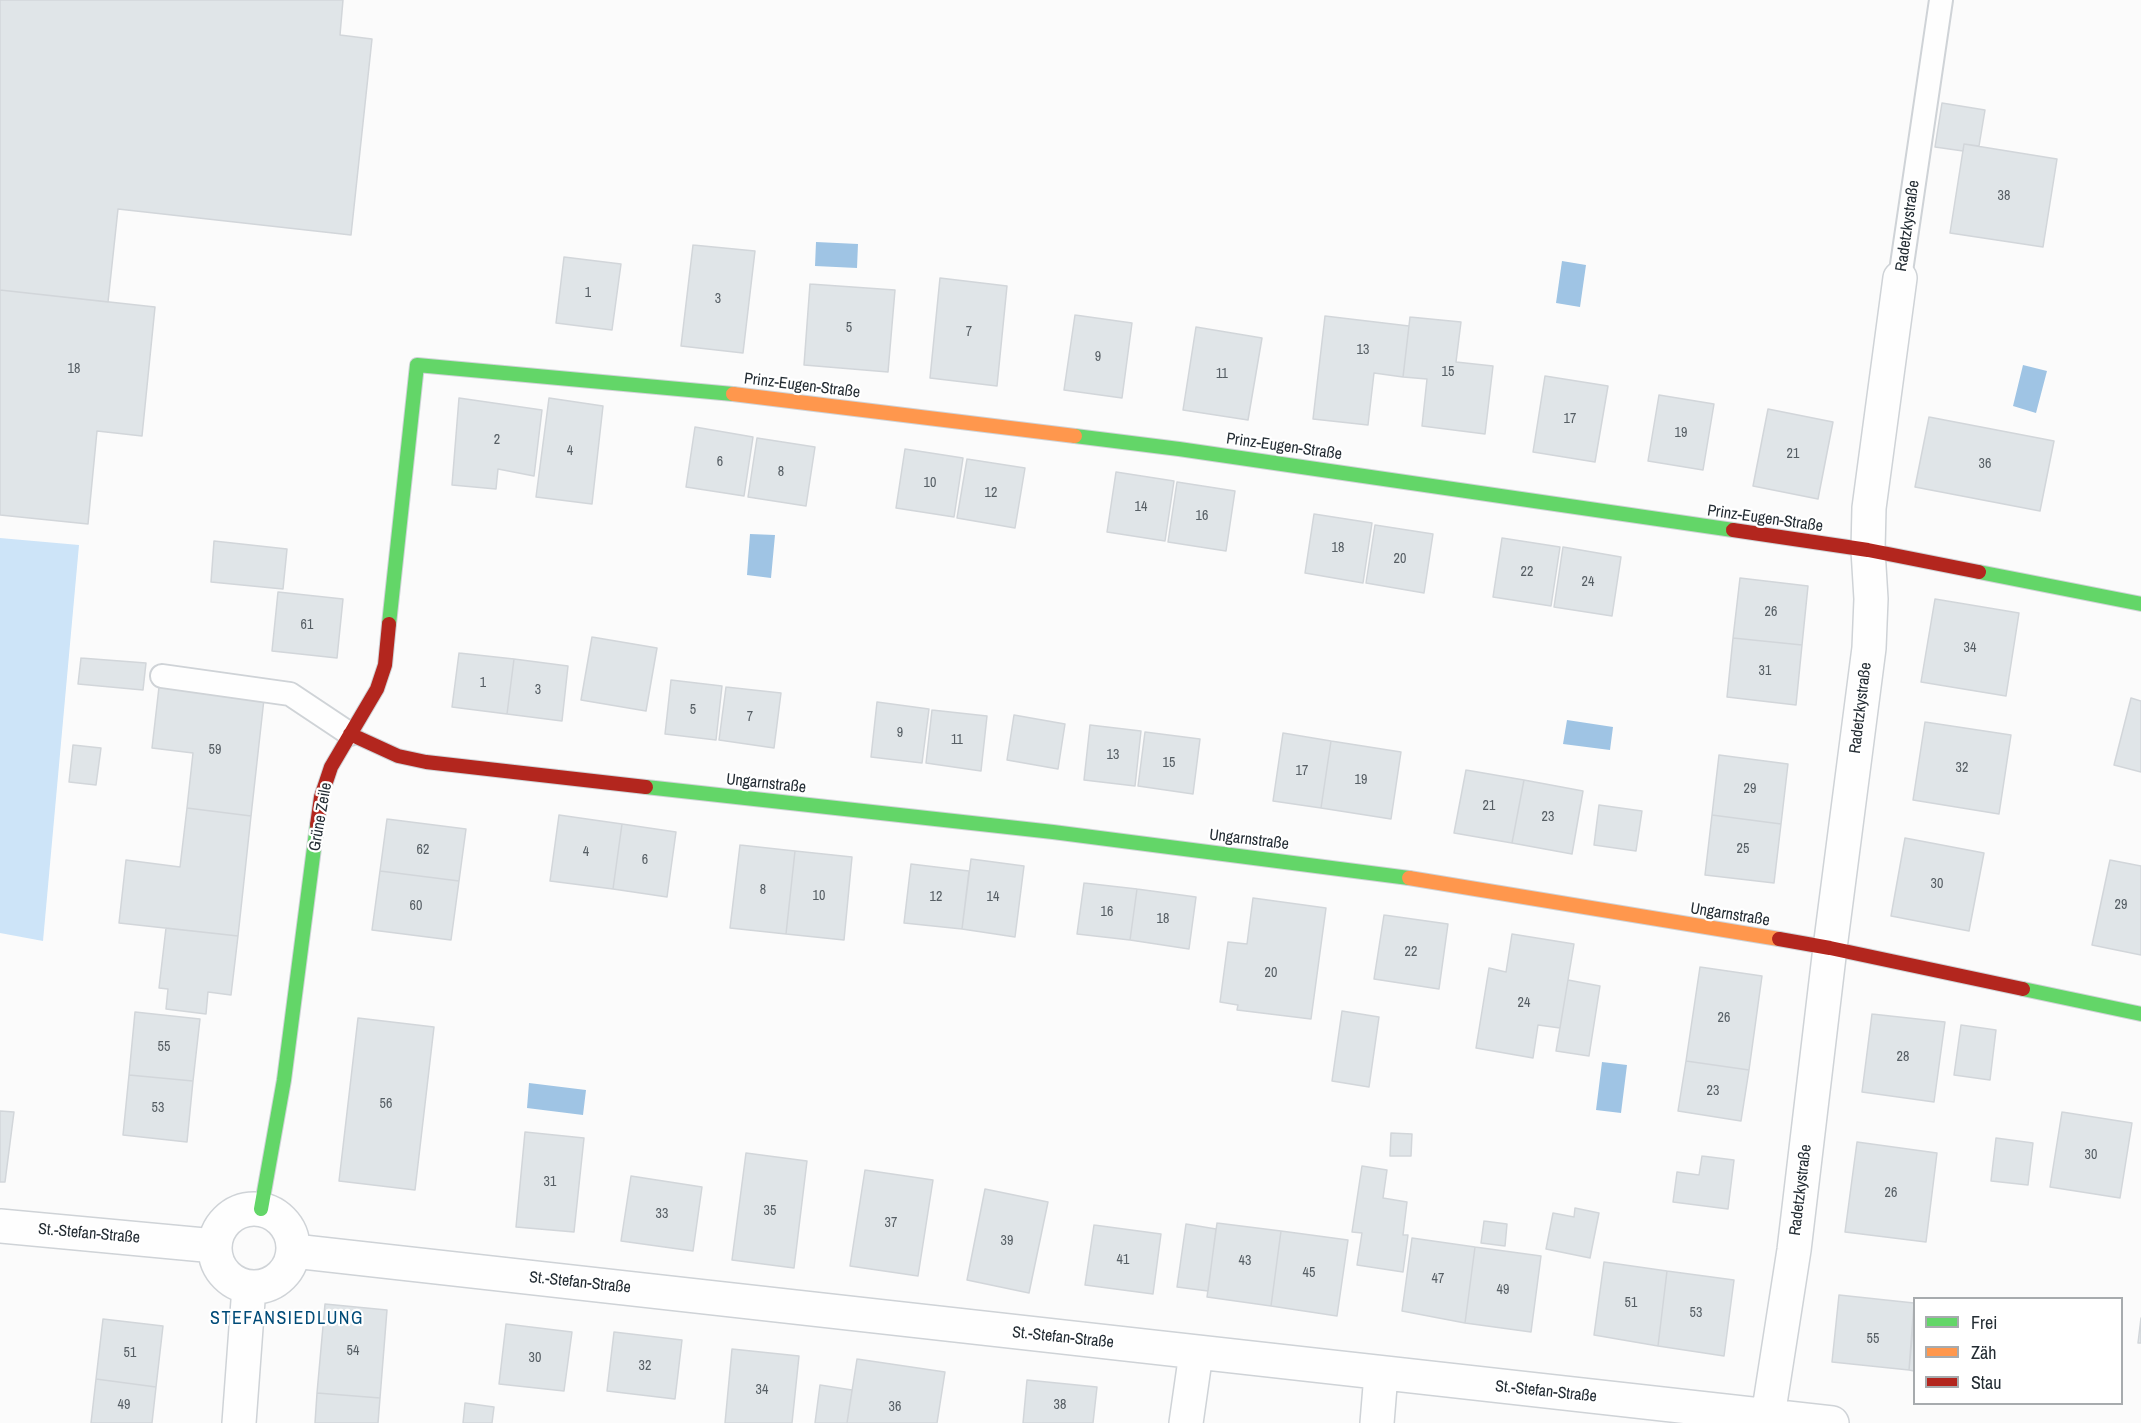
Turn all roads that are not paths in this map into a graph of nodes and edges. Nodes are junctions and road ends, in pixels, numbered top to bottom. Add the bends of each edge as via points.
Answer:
1 (1941, 0) edge
2 (1900, 278) joint
3 (417, 365) joint
4 (1868, 550) junction
5 (2141, 604) edge
6 (162, 676) dead end
7 (350, 734) junction
8 (1830, 948) junction
9 (2141, 1014) edge
10 (261, 1209) junction
11 (0, 1226) edge
12 (215, 1246) junction
13 (294, 1251) junction
14 (249, 1287) junction
15 (1196, 1353) junction
16 (1381, 1374) junction
17 (1768, 1416) junction
18 (239, 1423) edge
19 (1186, 1423) edge
20 (1377, 1423) edge
21 (1832, 1423) edge

1 - 2 lane, Radetzkystraße
2 - 4 street, Radetzkystraße via 1869,508
3 - 4 street, Prinz-Eugen-Straße via 741,395 1179,448
3 - 7 street, Grüne Zeile via 386,665 377,689
4 - 5 street, Prinz-Eugen-Straße
4 - 8 street, Radetzkystraße via 1869,648
6 - 7 lane via 290,694
7 - 8 street, Ungarnstraße via 398,756 426,762 1374,872
7 - 10 street, Grüne Zeile via 331,767 321,797 284,1080
8 - 9 street, Ungarnstraße
8 - 17 street, Radetzkystraße via 1794,1250
10 - 12 street via 239,1211 222,1225
10 - 13 street via 279,1216 290,1232
11 - 12 street, St.-Stefan-Straße
12 - 14 street via 219,1265 232,1280
13 - 14 street via 287,1270 270,1284
13 - 15 street, St.-Stefan-Straße
14 - 18 street
15 - 16 street, St.-Stefan-Straße
15 - 19 street
16 - 17 street, St.-Stefan-Straße
16 - 20 street
17 - 21 street, St.-Stefan-Straße

